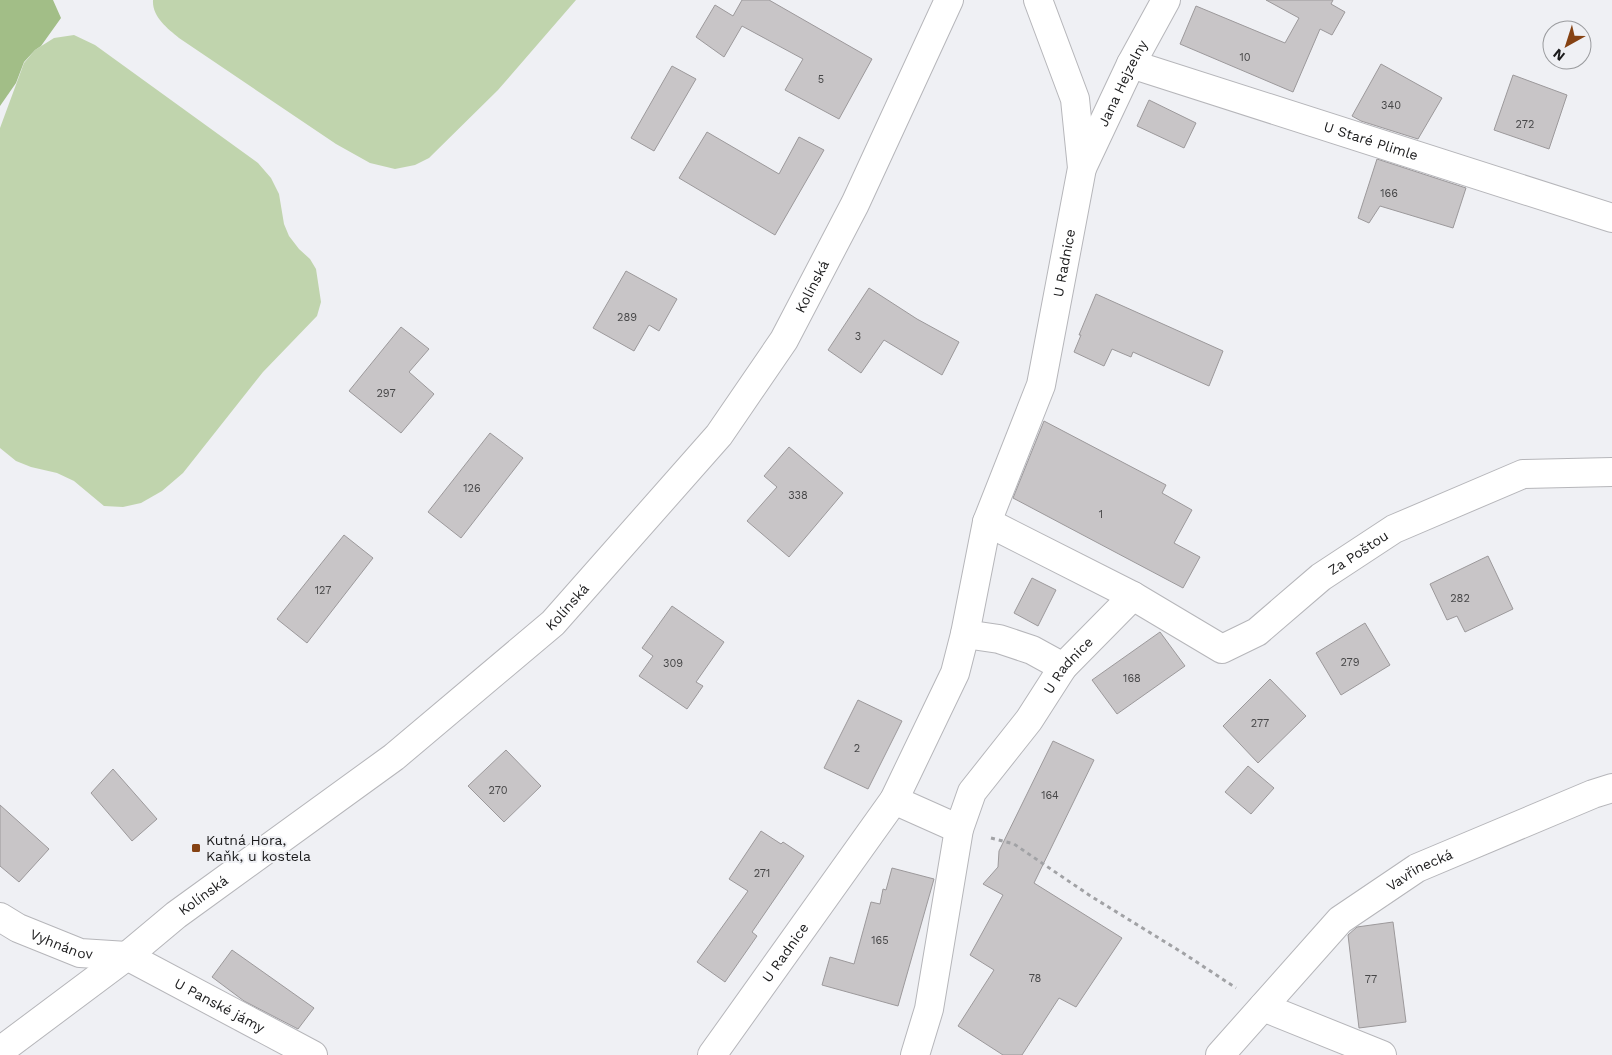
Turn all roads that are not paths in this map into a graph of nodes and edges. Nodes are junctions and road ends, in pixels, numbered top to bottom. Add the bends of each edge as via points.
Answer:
1 (949, 0) edge
2 (1038, 0) edge
3 (1166, 0) edge
4 (1131, 64) junction
5 (1082, 168) junction
6 (1612, 218) edge
7 (1612, 472) edge
8 (987, 522) junction
9 (1133, 596) junction
10 (965, 634) junction
11 (1063, 667) junction
12 (1612, 788) edge
13 (894, 800) junction
14 (959, 829) junction
15 (0, 917) edge
16 (127, 956) junction
17 (1263, 1007) junction
18 (0, 1051) edge
19 (313, 1055) edge
20 (712, 1055) edge
21 (915, 1055) edge
22 (1220, 1055) edge
23 (1382, 1055) edge

1 - 16 street, Kolínská via 856,204 784,340 719,435 552,623 394,757 176,915
2 - 5 street, U Radnice via 1075,99
3 - 4 street, Jana Hejzelny
4 - 5 street, Jana Hejzelny
4 - 6 street, U Staré Plimle
5 - 8 street, U Radnice via 1041,385
7 - 9 street, Za Poštou via 1523,474 1394,529 1321,577 1257,632 1222,649
8 - 9 street
8 - 10 street, U Radnice
9 - 11 street, U Radnice
10 - 11 street via 1015,644
10 - 13 street, U Radnice via 955,673
11 - 14 street, U Radnice via 1028,720 972,792
12 - 17 street, Vavřinecká via 1417,868 1340,920
13 - 14 street
13 - 20 street, U Radnice
14 - 21 street, U Radnice via 929,1009
15 - 16 street, Vyhnánov via 18,928 80,953
16 - 18 street, Kolínská
16 - 19 street, U Panské jámy
17 - 22 street, Vavřinecká
17 - 23 street

